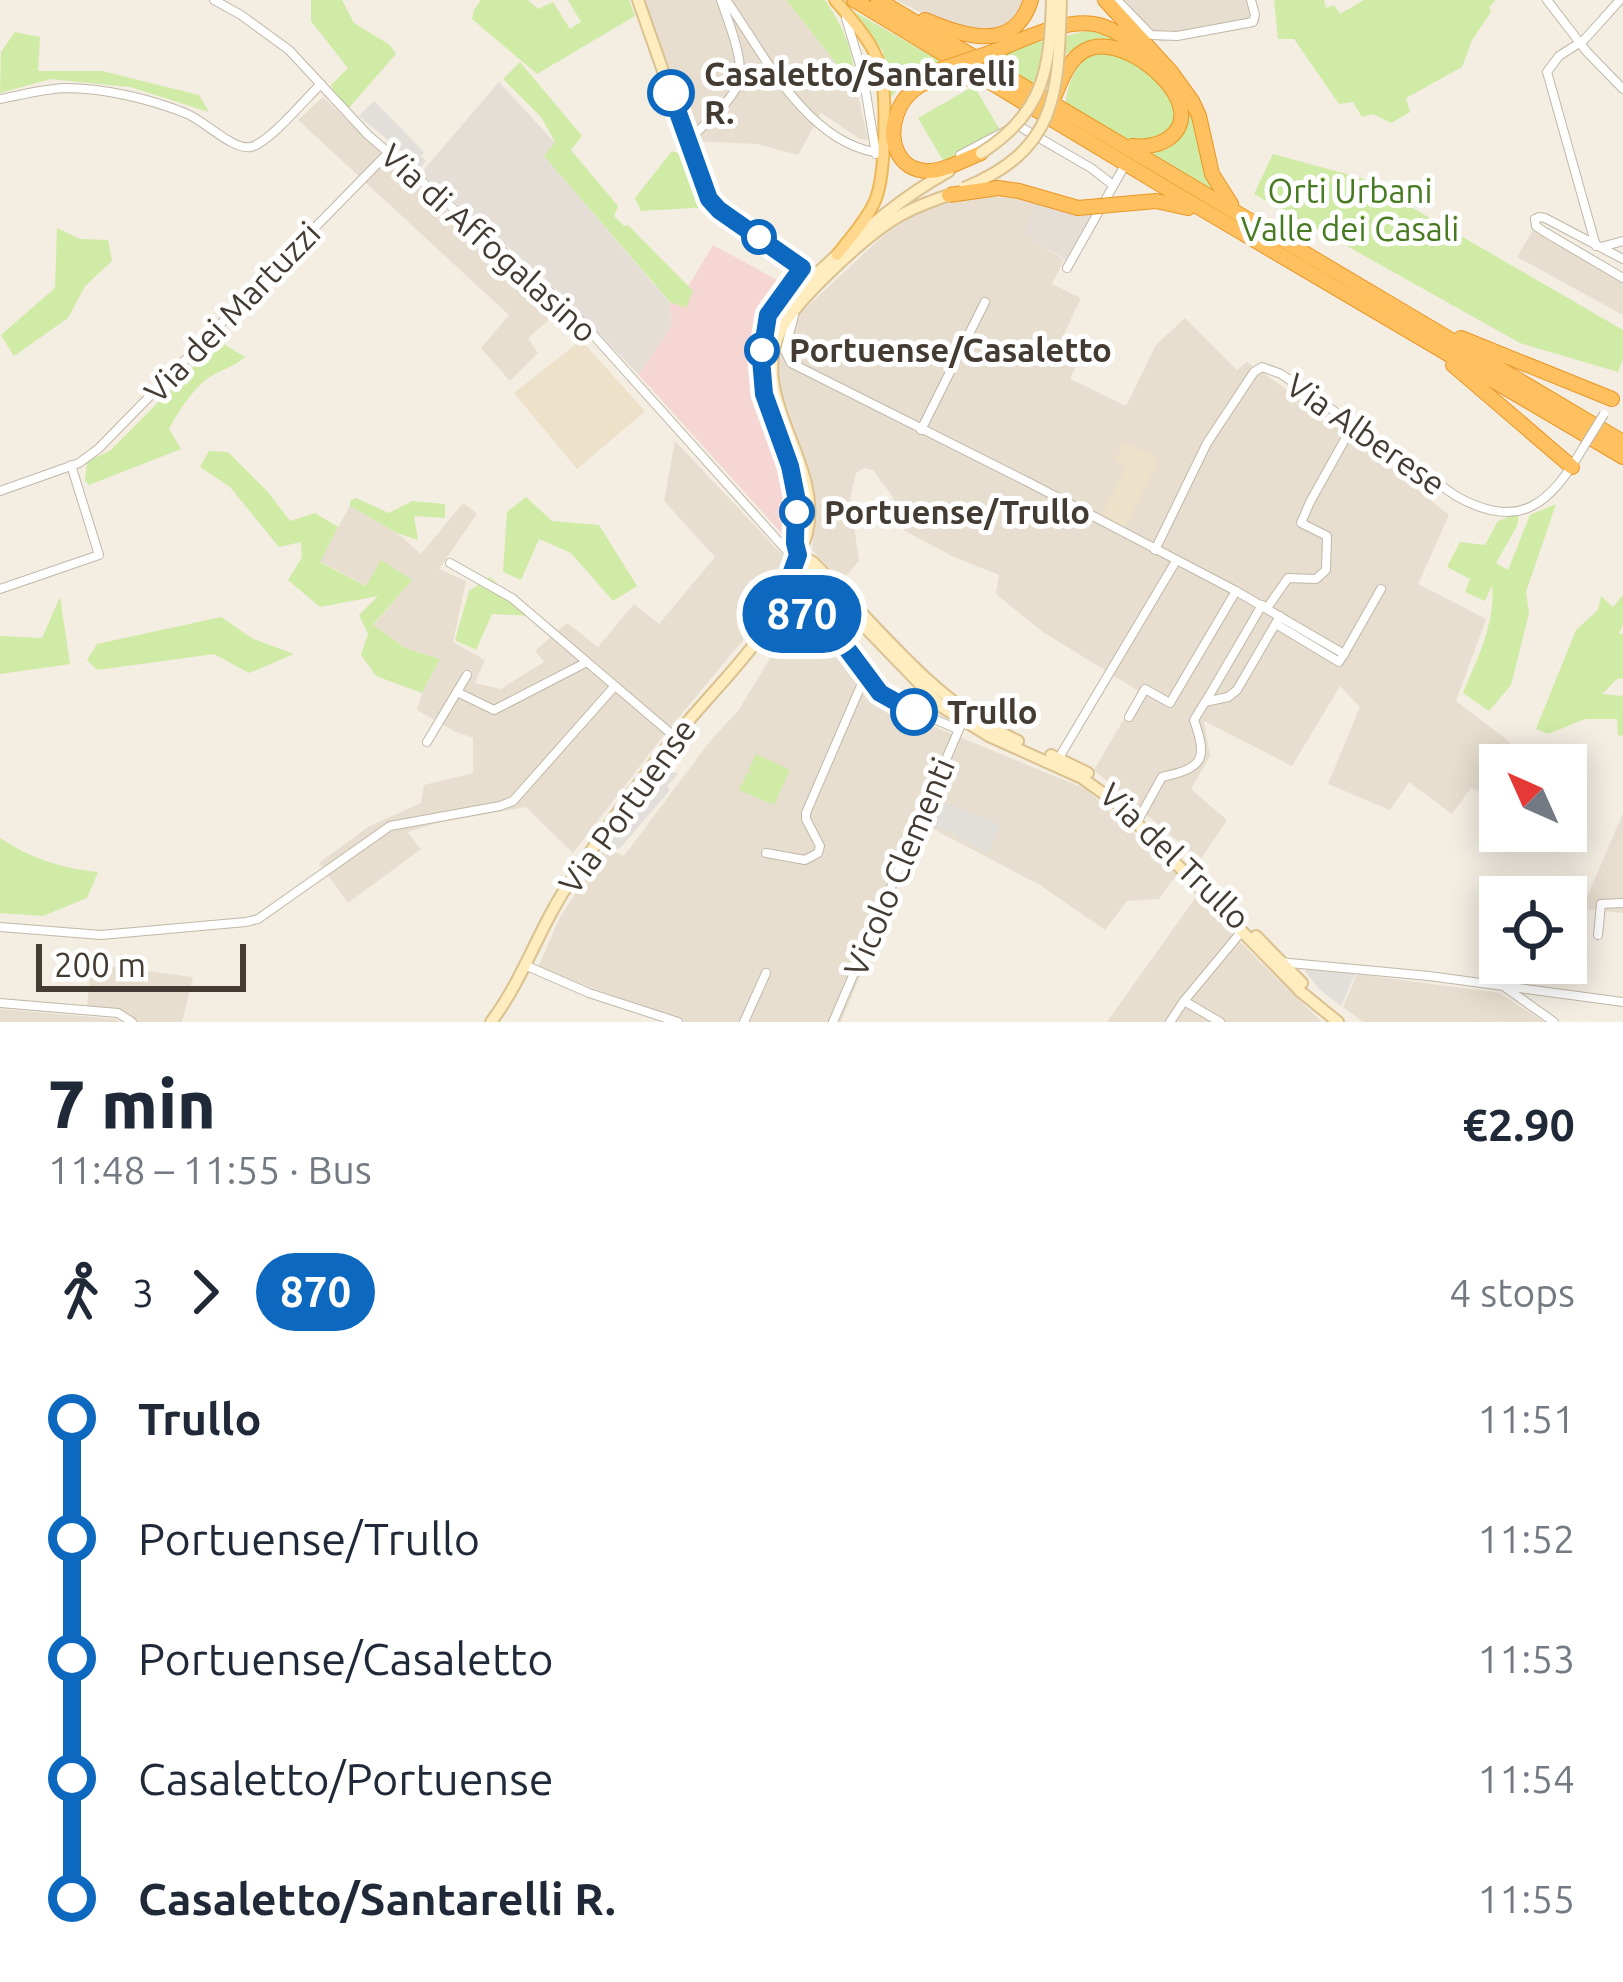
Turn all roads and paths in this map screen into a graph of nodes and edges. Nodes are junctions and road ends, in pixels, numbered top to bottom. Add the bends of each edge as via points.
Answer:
1 (214, 0) edge
2 (638, 0) edge
3 (724, 0) edge
4 (1031, 0) edge
5 (1057, 0) edge
6 (1105, 0) edge
7 (1118, 0) edge
8 (1251, 0) edge
9 (1547, 0) edge
10 (1620, 0) edge
11 (843, 2) edge
12 (880, 2) edge
13 (1580, 43) junction
14 (1152, 53) junction
15 (321, 84) junction
16 (999, 87) junction
17 (1623, 89) edge
18 (1054, 97) junction
19 (0, 99) edge
20 (883, 123) junction
21 (687, 142) junction
22 (1120, 144) junction
23 (874, 152) junction
24 (388, 153) junction
25 (981, 153) junction
26 (947, 162) dead end
27 (1126, 163) junction
28 (883, 164) junction
29 (1113, 185) junction
30 (949, 195) junction
31 (1243, 216) junction
32 (888, 217) junction
33 (1219, 218) junction
34 (1623, 241) edge
35 (1598, 247) junction
36 (837, 255) junction
37 (1623, 259) edge
38 (1067, 268) dead end
39 (1623, 278) edge
40 (985, 302) dead end
41 (800, 303) junction
42 (1430, 335) junction
43 (762, 349) junction
44 (1618, 402) edge
45 (1353, 425) junction
46 (921, 430) junction
47 (1623, 442) edge
48 (1623, 457) edge
49 (71, 465) junction
50 (1572, 467) junction
51 (0, 491) edge
52 (807, 535) junction
53 (1155, 550) junction
54 (798, 555) junction
55 (1176, 561) junction
56 (450, 563) dead end
57 (812, 568) junction
58 (0, 589) edge
59 (1381, 589) dead end
60 (1236, 591) junction
61 (781, 602) junction
62 (1265, 607) junction
63 (1278, 620) junction
64 (896, 654) junction
65 (586, 662) junction
66 (866, 674) junction
67 (467, 675) dead end
68 (614, 687) junction
69 (457, 692) junction
70 (1205, 702) junction
71 (942, 707) junction
72 (1129, 717) dead end
73 (937, 721) junction
74 (962, 721) junction
75 (675, 737) junction
76 (427, 742) dead end
77 (1056, 761) junction
78 (1139, 819) junction
79 (766, 853) dead end
80 (1206, 890) junction
81 (1623, 903) edge
82 (0, 927) edge
83 (1242, 931) junction
84 (1598, 935) dead end
85 (1276, 962) junction
86 (527, 966) junction
87 (766, 973) dead end
88 (1504, 986) junction
89 (1184, 1001) junction
90 (1318, 1002) junction
91 (1623, 1002) edge
92 (0, 1003) edge
93 (1540, 1018) edge
94 (132, 1022) edge
95 (491, 1022) edge
96 (678, 1022) edge
97 (744, 1022) edge
98 (833, 1022) edge
99 (1170, 1022) edge
100 (1220, 1022) edge
101 (1338, 1022) edge
102 (1350, 1022) edge
103 (1554, 1022) edge

1 - 15 street, Via di Affogalasino via 284,46
2 - 21 main road
3 - 21 street via 739,81
3 - 23 street via 804,110
4 - 12 highway via 1016,26 981,37
5 - 18 main road, Via Portuense, bridge
5 - 25 main road, Via Portuense, bridge via 1039,92 1015,128
6 - 14 highway
7 - 8 street via 1151,35 1167,36 1253,22
9 - 13 street
10 - 13 street
11 - 16 highway
11 - 20 main road via 878,58
11 - 23 street
12 - 22 highway
13 - 17 street
13 - 35 street via 1547,74
14 - 20 highway, bridge via 1106,27 1068,25 907,84
14 - 31 highway via 1192,100 1212,174
15 - 19 street via 247,148 186,113 124,97 64,88
15 - 24 street, Via di Affogalasino
16 - 25 highway via 935,78 914,89 893,123 896,146 919,169
16 - 27 highway
18 - 22 highway via 1079,54 1109,47 1133,56 1161,77 1180,109 1177,129 1160,145
18 - 30 main road, Via Portuense, bridge via 1016,159
20 - 28 main road
21 - 43 main road via 712,203 802,268 768,315
22 - 31 highway
23 - 28 street
24 - 49 street, Via dei Martuzzi via 98,449
24 - 54 street, Via di Affogalasino via 570,309
25 - 32 main road, Via Portuense via 909,194
26 - 29 street via 1017,125
27 - 29 street
27 - 33 highway
28 - 36 main road via 872,208
29 - 38 street
30 - 32 main road, Via Portuense
30 - 33 highway, bridge via 998,188 1078,208 1167,202
31 - 42 highway
32 - 36 main road, Via Portuense
32 - 41 main road, Via Portuense
33 - 42 highway
34 - 35 street
35 - 37 street
35 - 39 street via 1535,219 1543,232
36 - 43 main road, Via Portuense via 781,311
40 - 46 street
41 - 46 street via 787,338 789,362
41 - 52 main road, Via Portuense via 778,335 772,374 805,483
42 - 44 highway via 1490,348
42 - 47 highway
42 - 48 highway
42 - 50 highway
43 - 54 main road, Via Portuense via 762,389 793,478
44 - 50 street, Via Alberese, bridge
45 - 50 street, Via Alberese via 1486,510 1540,503
45 - 53 street, Via Alberese via 1281,374 1259,368 1208,443
45 - 62 street via 1301,524 1327,536 1326,570 1316,579 1288,578
46 - 53 street
49 - 51 street, Via dei Martuzzi
49 - 58 street via 99,555
52 - 54 main road, Via Portuense
52 - 57 main road
53 - 55 street
54 - 57 main road, Via del Trullo
54 - 61 main road, Via Portuense
55 - 60 street
55 - 77 street
56 - 65 street via 512,598
57 - 61 main road, Via Portuense
57 - 64 main road, Via del Trullo
59 - 63 street via 1344,654
60 - 62 street
60 - 72 street via 1169,703 1145,689
61 - 66 street, Via del Trullo via 835,632
61 - 75 main road, Via Portuense
62 - 63 street
62 - 70 street
63 - 70 street via 1237,690
64 - 71 main road, Via del Trullo
64 - 74 main road, Via del Trullo
65 - 68 street
65 - 69 street via 494,710
66 - 73 street, Via del Trullo via 886,698
66 - 79 street via 806,815 818,853 805,860
67 - 69 street
68 - 75 street
68 - 82 street via 513,801 390,826 258,919 100,935
69 - 76 street
70 - 78 street via 1194,720 1203,747 1198,763 1162,777
71 - 73 street
71 - 74 main road, Via del Trullo
73 - 74 street, Via del Trullo
74 - 77 main road, Via del Trullo
74 - 98 street, Vicolo Clementi
75 - 86 main road, Via Portuense via 571,880
77 - 78 main road, Via del Trullo
78 - 80 main road, Via del Trullo
80 - 83 main road, Via del Trullo
80 - 85 main road, Via del Trullo
81 - 84 street via 1600,904
83 - 85 main road, Via del Trullo
83 - 89 street
85 - 88 street
85 - 90 main road, Via del Trullo
86 - 95 main road, Via Portuense
86 - 96 street
87 - 97 street
88 - 91 street
88 - 93 street
89 - 99 street
89 - 100 street
90 - 101 main road, Via del Trullo
90 - 102 main road, Via del Trullo
92 - 94 street via 118,1013
93 - 103 street

